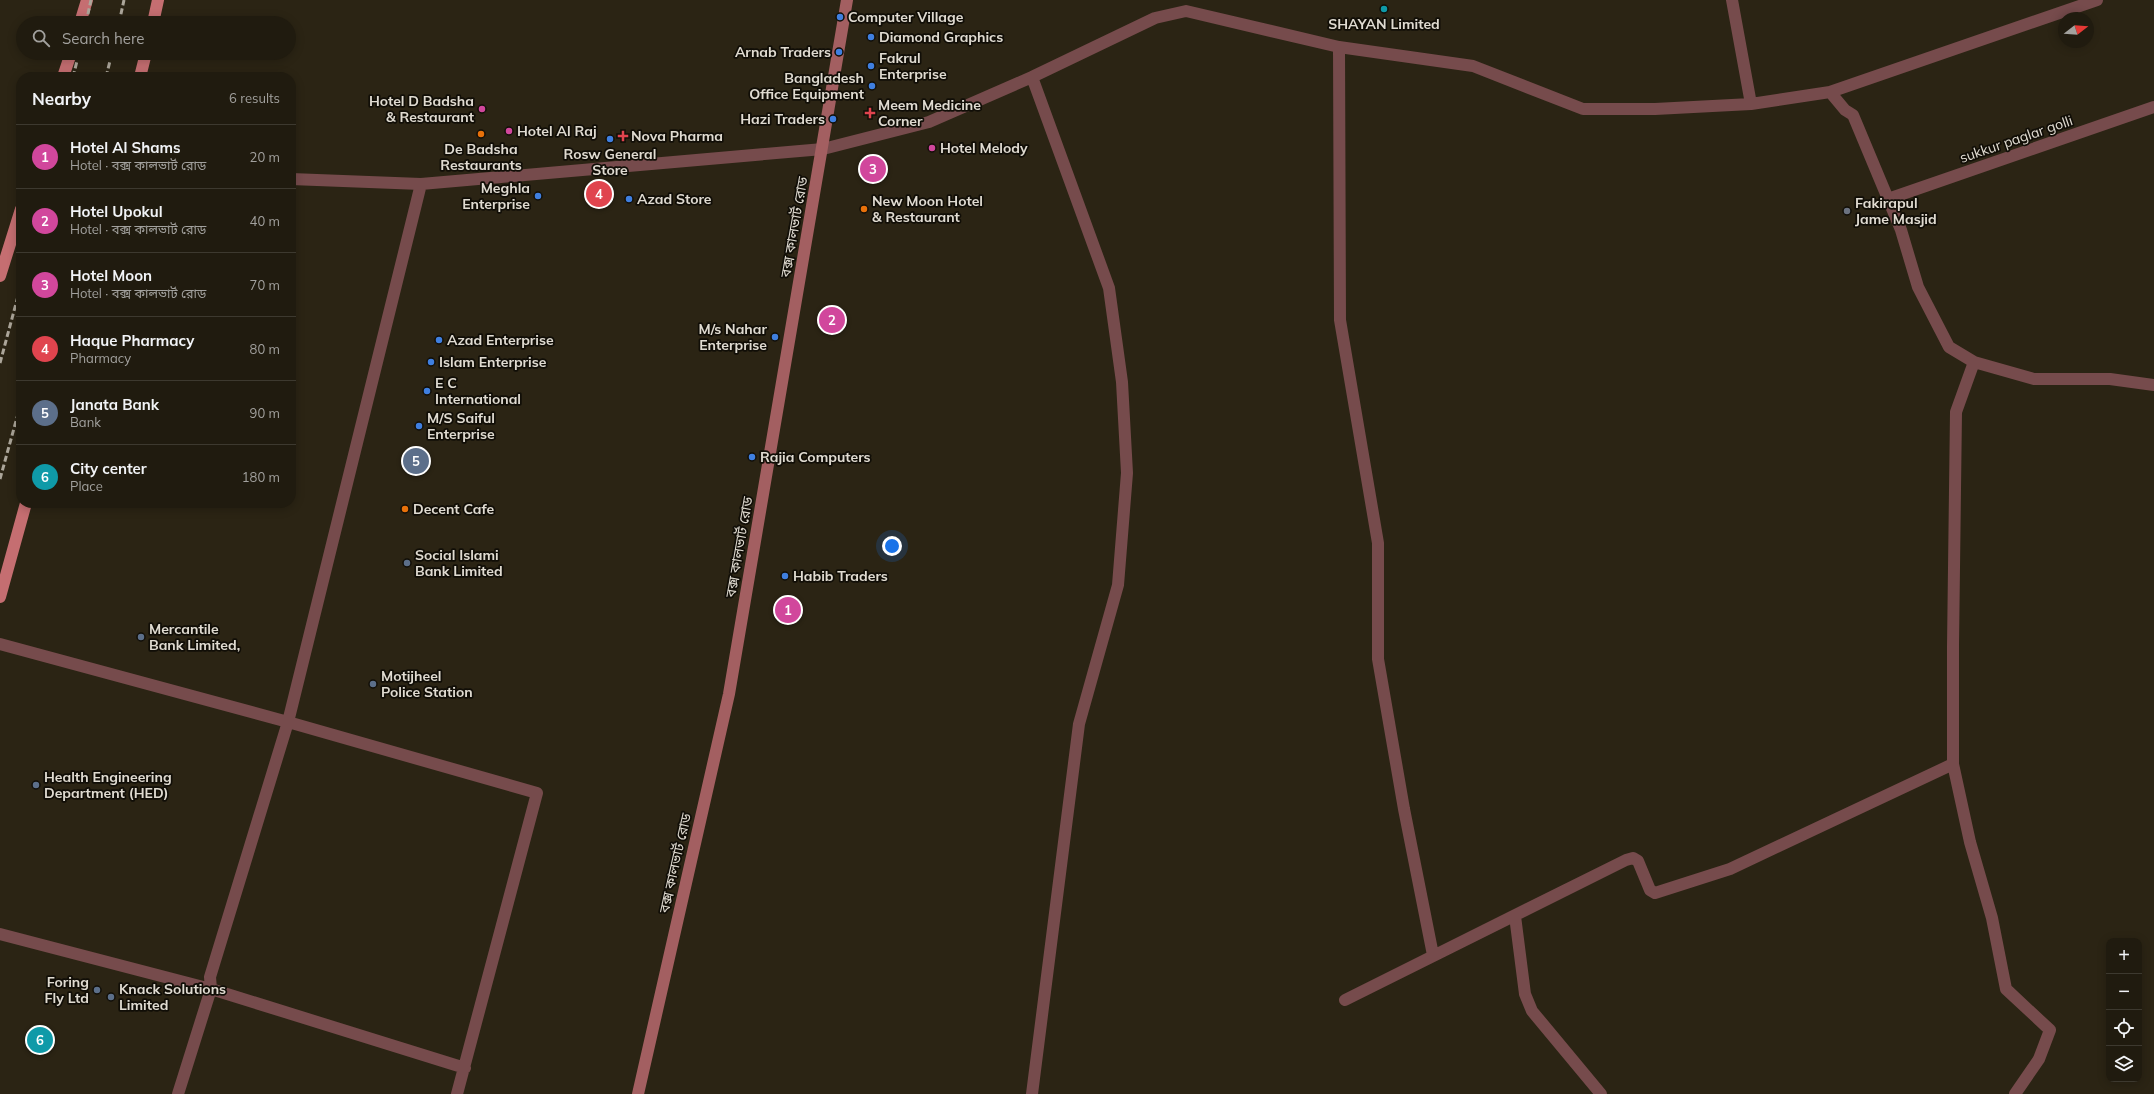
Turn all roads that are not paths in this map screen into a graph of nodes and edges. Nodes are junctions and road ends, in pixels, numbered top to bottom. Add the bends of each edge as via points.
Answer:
1 (88, 0) edge
2 (158, 0) edge
3 (847, 0) edge
4 (1732, 0) edge
5 (2097, 0) edge
6 (82, 16) edge
7 (155, 16) edge
8 (1339, 47) junction
9 (69, 60) edge
10 (144, 60) edge
11 (65, 72) edge
12 (141, 72) edge
13 (1032, 77) junction
14 (1830, 92) junction
15 (1751, 104) junction
16 (2154, 107) edge
17 (823, 150) junction
18 (296, 179) edge
19 (421, 184) junction
20 (1888, 199) junction
21 (16, 225) edge
22 (0, 276) edge
23 (1974, 362) junction
24 (2154, 385) edge
25 (25, 508) edge
26 (0, 597) edge
27 (0, 644) edge
28 (288, 722) junction
29 (1953, 764) junction
30 (1515, 916) junction
31 (0, 934) edge
32 (1434, 955) junction
33 (211, 989) junction
34 (1345, 1000) dead end
35 (465, 1068) junction
36 (178, 1094) edge
37 (457, 1094) edge
38 (638, 1094) edge
39 (1032, 1094) edge
40 (1602, 1094) edge
41 (2015, 1094) edge

1 - 6 main road
2 - 7 main road
3 - 17 street, বক্স কালভার্ট রোড
4 - 15 street
5 - 14 street
8 - 13 street via 1186,11 1155,18
8 - 15 street via 1473,66 1583,109 1655,109
8 - 32 street via 1340,320 1378,543 1378,658 1404,809
9 - 11 main road
10 - 12 main road
13 - 17 street via 928,122
13 - 39 street via 1109,288 1122,382 1127,473 1118,585 1079,724
14 - 15 street
14 - 20 street via 1845,110 1853,115
16 - 20 street, sukkur paglar golli
17 - 19 street
17 - 38 street, বক্স কালভার্ট রোড via 728,694
18 - 19 street
19 - 28 street
20 - 23 street via 1901,230 1918,287 1949,347
21 - 22 main road
23 - 24 street via 2034,379 2110,379
23 - 29 street via 1956,412
25 - 26 main road
27 - 28 street
28 - 33 street via 210,977
28 - 35 street via 537,793
29 - 30 street via 1730,869 1655,893 1650,890 1638,861 1633,858
29 - 41 street via 1970,842 1992,918 2006,989 2050,1030 2039,1059
30 - 32 street
30 - 40 street via 1525,994 1532,1011
31 - 33 street
32 - 34 street
33 - 35 street
33 - 36 street
35 - 37 street

